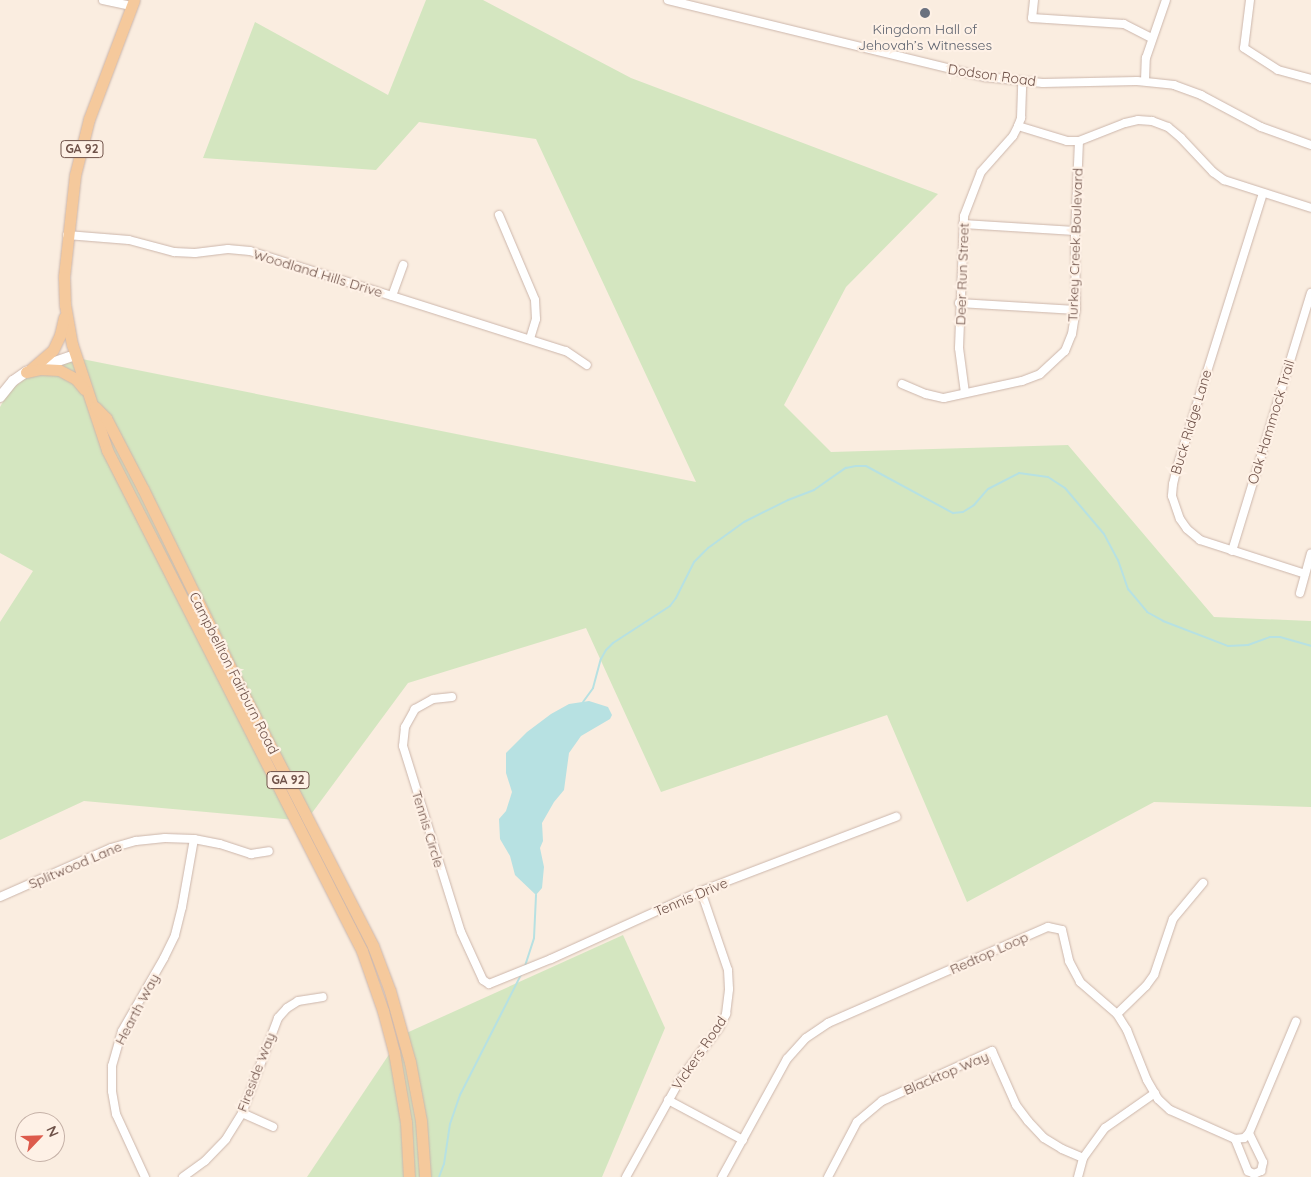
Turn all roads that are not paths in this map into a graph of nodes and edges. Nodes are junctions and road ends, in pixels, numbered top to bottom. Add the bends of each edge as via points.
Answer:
1 (102, 0) edge
2 (668, 0) edge
3 (1034, 0) edge
4 (1166, 0) edge
5 (1250, 0) edge
6 (133, 3) edge
7 (1152, 38) junction
8 (1311, 80) edge
9 (1022, 81) junction
10 (1145, 81) junction
11 (1018, 126) junction
12 (1078, 141) junction
13 (1311, 145) edge
14 (1263, 193) junction
15 (1311, 208) edge
16 (499, 215) dead end
17 (963, 224) junction
18 (1075, 231) junction
19 (67, 235) junction
20 (403, 265) dead end
21 (1311, 293) edge
22 (392, 296) junction
23 (959, 303) junction
24 (65, 305) junction
25 (1076, 310) junction
26 (530, 340) junction
27 (75, 355) junction
28 (587, 365) dead end
29 (26, 372) junction
30 (902, 384) dead end
31 (966, 393) junction
32 (0, 397) edge
33 (93, 405) junction
34 (1232, 551) junction
35 (1311, 553) edge
36 (1304, 574) junction
37 (1300, 593) dead end
38 (452, 697) dead end
39 (896, 817) dead end
40 (194, 839) junction
41 (269, 851) dead end
42 (1203, 884) dead end
43 (701, 891) junction
44 (0, 897) edge
45 (489, 984) joint
46 (323, 997) dead end
47 (1117, 1014) junction
48 (1296, 1021) dead end
49 (1155, 1093) junction
50 (668, 1100) junction
51 (242, 1113) junction
52 (273, 1127) dead end
53 (1249, 1132) junction
54 (742, 1140) junction
55 (1235, 1140) junction
56 (1083, 1158) junction
57 (145, 1177) edge
58 (183, 1177) edge
59 (409, 1177) edge
60 (425, 1177) edge
61 (626, 1177) edge
62 (722, 1177) edge
63 (828, 1177) edge
64 (1078, 1177) edge

1 - 6 street
2 - 9 street, Dodson Road via 951,70
3 - 7 street via 1032,18 1124,24
4 - 7 street
5 - 8 street via 1244,48 1278,70
6 - 19 main road, Campbellton Fairburn Road / GA 92 via 89,119 75,175
7 - 10 street via 1146,58
9 - 10 street, Dodson Road
9 - 11 street, Deer Run Street
10 - 13 street, Dodson Road via 1174,85 1200,94 1261,126
11 - 12 street via 1067,141
11 - 17 street, Deer Run Street via 981,172
12 - 14 street via 1125,123 1152,121 1168,127 1182,138 1224,180
12 - 18 street, Turkey Creek Boulevard
14 - 15 street
14 - 34 street, Buck Ridge Lane via 1172,484 1176,509 1187,529 1210,545
16 - 26 street via 535,300 536,319
17 - 18 street
17 - 23 street, Deer Run Street
18 - 25 street, Turkey Creek Boulevard
19 - 22 street, Woodland Hills Drive via 130,240 174,252 250,251
19 - 24 main road, Campbellton Fairburn Road / GA 92
20 - 22 street, Woodland Hills Drive
21 - 34 street, Oak Hammock Trail
22 - 26 street, Woodland Hills Drive
23 - 25 street
23 - 31 street, Deer Run Street via 959,348
24 - 27 main road, Campbellton Fairburn Road / GA 92
24 - 29 main road via 58,343 49,355
25 - 31 street, Turkey Creek Boulevard via 1065,351 1053,365 1022,381
26 - 28 street, Woodland Hills Drive via 566,351
27 - 29 main road
27 - 33 main road, Campbellton Fairburn Road / GA 92
29 - 32 main road
29 - 33 main road via 50,369 68,373 80,384
30 - 31 street, Turkey Creek Boulevard via 944,398
33 - 59 main road, Campbellton Fairburn Road / GA 92 via 107,450 362,951 377,990 394,1052 405,1114
33 - 60 main road, Campbellton Fairburn Road / GA 92 via 106,418 139,481 372,946 390,991 410,1062 421,1121
34 - 36 street, Buck Ridge Lane
35 - 36 street
36 - 37 street
38 - 45 street, Tennis Circle via 433,699 415,709 405,727 403,746 461,932 483,980
39 - 43 street, Tennis Drive
40 - 41 street, Splitwood Lane via 251,854
40 - 44 street, Splitwood Lane via 136,841 111,848
40 - 57 street, Hearth Way via 175,935 122,1031 112,1066 116,1114
42 - 47 street via 1173,919 1154,975
43 - 45 street, Tennis Drive
43 - 50 street, Vickers Road via 728,970 728,1005 719,1028
46 - 51 street, Fireside Way via 298,1001 287,1008 273,1027
47 - 49 street, Redtop Loop
47 - 54 street, Redtop Loop via 1080,982 1069,961 1062,930 1048,927 828,1023 806,1038 787,1059
48 - 53 street
49 - 55 street, Redtop Loop via 1170,1110
49 - 56 street via 1105,1128
50 - 54 street
50 - 61 street, Vickers Road
51 - 52 street
51 - 58 street, Fireside Way via 226,1139 205,1161
53 - 55 street via 1244,1138
53 - 55 street via 1263,1162 1261,1171 1254,1174 1248,1171
54 - 62 street, Redtop Loop
56 - 63 street, Blacktop Way via 1044,1138 1028,1121 1016,1105 992,1051 882,1101 857,1122
56 - 64 street

